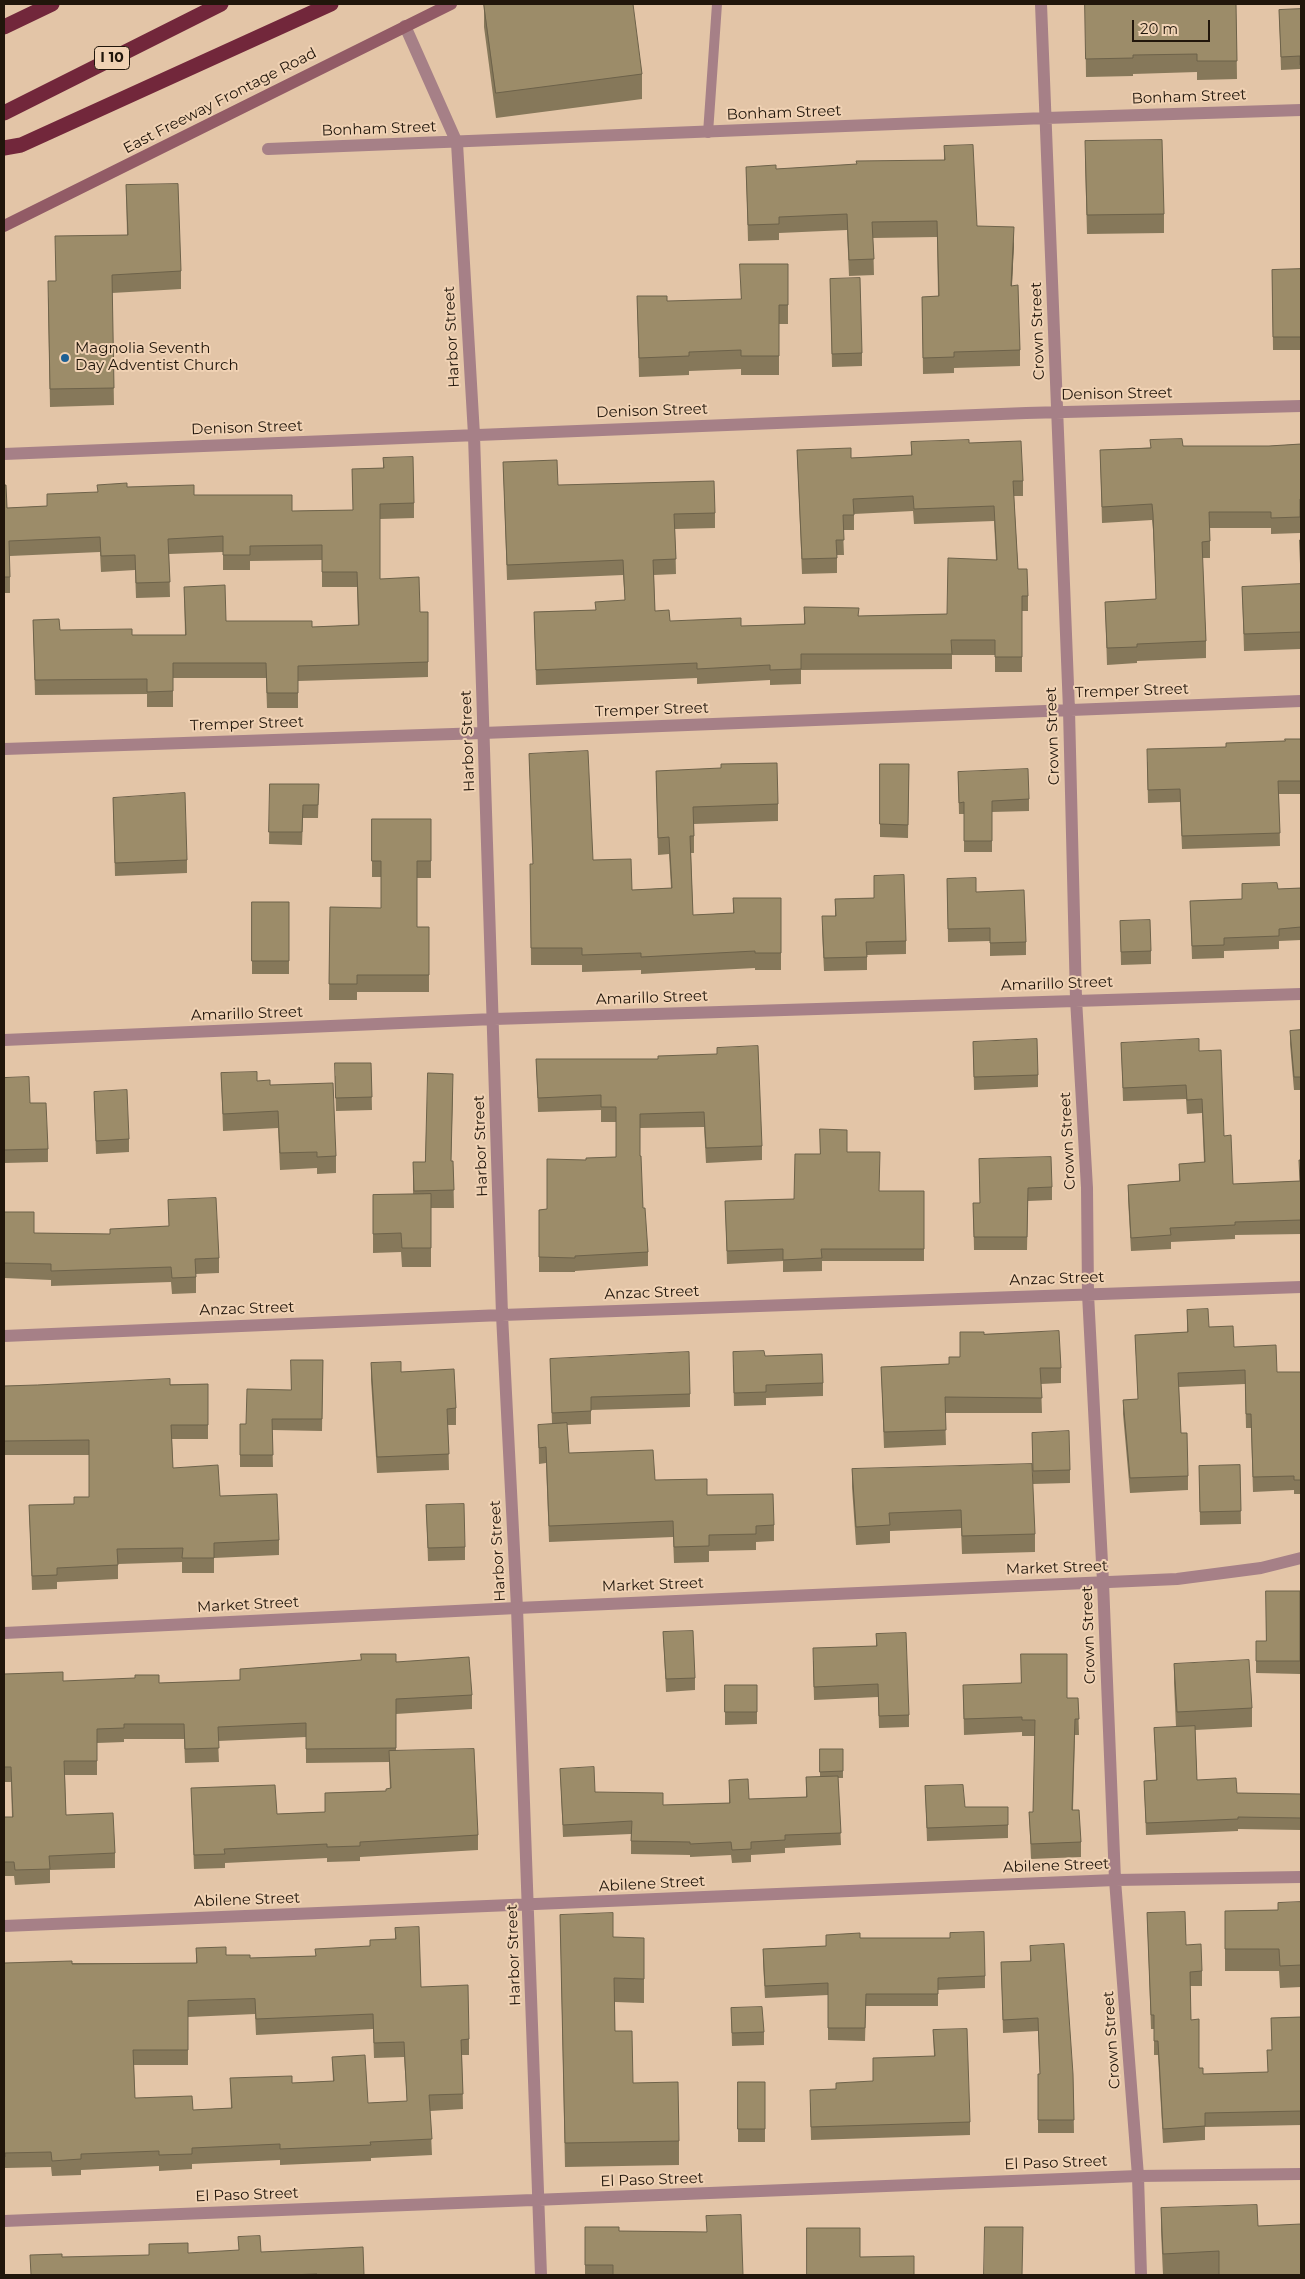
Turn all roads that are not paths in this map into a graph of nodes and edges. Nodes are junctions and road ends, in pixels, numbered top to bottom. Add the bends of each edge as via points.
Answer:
1 (38, 4) edge
2 (52, 4) edge
3 (221, 4) edge
4 (331, 4) edge
5 (451, 4) edge
6 (717, 4) edge
7 (1041, 4) edge
8 (25, 17) junction
9 (405, 26) junction
10 (4, 27) edge
11 (1301, 110) edge
12 (4, 113) edge
13 (1046, 118) junction
14 (708, 133) junction
15 (457, 143) junction
16 (4, 148) edge
17 (268, 149) dead end
18 (4, 226) edge
19 (1301, 406) edge
20 (1058, 412) junction
21 (474, 435) junction
22 (4, 454) edge
23 (1301, 700) edge
24 (1069, 710) junction
25 (483, 733) junction
26 (4, 748) edge
27 (1301, 994) edge
28 (1076, 999) junction
29 (494, 1020) junction
30 (4, 1040) edge
31 (1301, 1287) edge
32 (1088, 1294) junction
33 (502, 1315) junction
34 (4, 1336) edge
35 (1301, 1558) edge
36 (1104, 1582) junction
37 (517, 1608) junction
38 (4, 1633) edge
39 (1301, 1876) edge
40 (1115, 1880) junction
41 (529, 1905) junction
42 (4, 1926) edge
43 (1301, 2174) edge
44 (1138, 2176) junction
45 (538, 2201) junction
46 (4, 2220) edge
47 (541, 2275) edge
48 (1141, 2275) edge

1 - 8 highway
2 - 8 highway
3 - 12 highway, I 10
4 - 16 highway via 20,145
5 - 9 main road, East Freeway Frontage Road
6 - 14 lane
7 - 13 street, Crown Street
8 - 10 highway
9 - 15 street, Harbor Street
9 - 18 main road, East Freeway Frontage Road
11 - 13 street, Bonham Street
13 - 14 street, Bonham Street
13 - 20 street, Crown Street
14 - 15 street, Bonham Street
15 - 17 street, Bonham Street
15 - 21 street, Harbor Street
19 - 20 street, Denison Street
20 - 21 street, Denison Street
20 - 24 street, Crown Street
21 - 22 street, Denison Street
21 - 25 street, Harbor Street
23 - 24 street, Tremper Street
24 - 25 street, Tremper Street
24 - 28 street, Crown Street
25 - 26 street, Tremper Street
25 - 29 street, Harbor Street
27 - 28 street, Amarillo Street
28 - 29 street, Amarillo Street
28 - 32 street, Crown Street via 1087,1188
29 - 30 street, Amarillo Street
29 - 33 street, Harbor Street
31 - 32 street, Anzac Street
32 - 33 street, Anzac Street
32 - 36 street, Crown Street
33 - 34 street, Anzac Street
33 - 37 street, Harbor Street
35 - 36 street, Market Street via 1261,1568 1177,1579
36 - 37 street, Market Street
36 - 40 street, Crown Street
37 - 38 street, Market Street
37 - 41 street, Harbor Street
39 - 40 street, Abilene Street
40 - 41 street, Abilene Street
40 - 44 street, Crown Street
41 - 42 street, Abilene Street
41 - 45 street, Harbor Street
43 - 44 street, El Paso Street
44 - 45 street, El Paso Street
44 - 48 street, Crown Street
45 - 46 street, El Paso Street
45 - 47 street, Harbor Street

